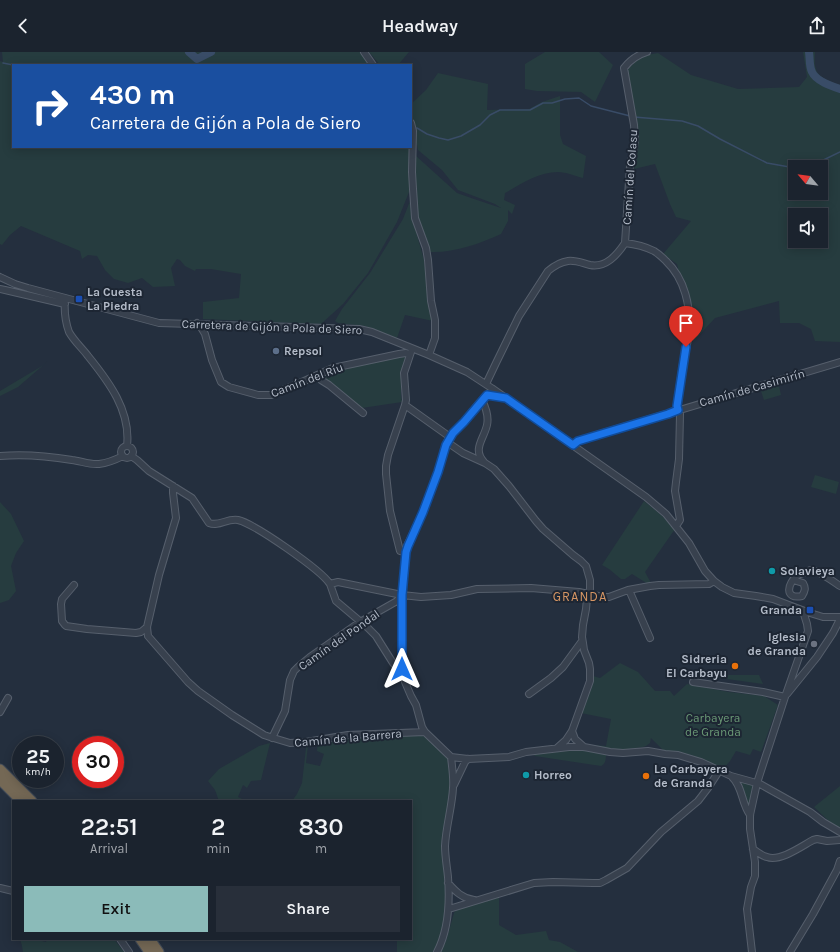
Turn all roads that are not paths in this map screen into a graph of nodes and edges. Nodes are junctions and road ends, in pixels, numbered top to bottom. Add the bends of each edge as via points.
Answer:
1 (364, 52) edge
2 (647, 52) edge
3 (372, 64) edge
4 (412, 126) edge
5 (625, 243) junction
6 (0, 276) edge
7 (0, 290) edge
8 (65, 301) junction
9 (197, 323) junction
10 (412, 352) junction
11 (429, 355) junction
12 (840, 362) edge
13 (318, 375) junction
14 (486, 384) junction
15 (492, 389) junction
16 (485, 397) junction
17 (506, 398) junction
18 (405, 405) junction
19 (678, 410) junction
20 (363, 413) dead end
21 (448, 440) junction
22 (573, 445) junction
23 (126, 446) junction
24 (0, 456) edge
25 (123, 456) junction
26 (131, 456) junction
27 (485, 463) junction
28 (173, 486) junction
29 (676, 526) junction
30 (406, 552) junction
31 (793, 580) dead end
32 (714, 581) junction
33 (330, 584) junction
34 (74, 585) dead end
35 (840, 586) edge
36 (629, 590) junction
37 (588, 594) junction
38 (402, 595) junction
39 (806, 614) junction
40 (830, 617) junction
41 (840, 618) edge
42 (360, 622) junction
43 (147, 627) junction
44 (833, 633) junction
45 (650, 638) dead end
46 (582, 641) junction
47 (798, 656) junction
48 (811, 664) junction
49 (402, 669) junction
50 (693, 682) dead end
51 (529, 694) dead end
52 (785, 697) junction
53 (8, 698) dead end
54 (0, 712) edge
55 (572, 731) junction
56 (425, 732) junction
57 (272, 738) junction
58 (584, 747) junction
59 (556, 749) junction
60 (452, 757) junction
61 (468, 759) junction
62 (0, 769) edge
63 (719, 771) junction
64 (731, 776) junction
65 (0, 780) edge
66 (757, 783) junction
67 (453, 788) junction
68 (20, 800) edge
69 (31, 800) edge
70 (750, 815) junction
71 (840, 832) edge
72 (840, 840) edge
73 (753, 849) junction
74 (840, 861) edge
75 (448, 883) junction
76 (0, 888) edge
77 (12, 891) edge
78 (478, 900) junction
79 (449, 909) junction
80 (121, 940) edge
81 (141, 940) edge
82 (151, 940) edge
83 (129, 952) edge
84 (149, 952) edge
85 (159, 952) edge
86 (437, 952) edge
87 (752, 952) edge
88 (790, 952) edge

1 - 3 street
2 - 5 street, Camín del Colasu via 639,54 624,68 633,118 634,148 630,166
4 - 11 street via 416,218 426,248 435,320 435,338
5 - 14 street via 611,260 605,263 594,265 568,261 548,271 519,316
5 - 19 street via 659,254 671,266 683,285 688,306 689,332
6 - 8 street, Carretera de Gijón a Pola de Siero via 15,284
7 - 8 street
8 - 9 street, Carretera de Gijón a Pola de Siero via 160,323
8 - 23 street via 66,325 69,332 114,391 121,405 128,436
9 - 10 street, Carretera de Gijón a Pola de Siero via 359,329 372,332
9 - 13 street, Camín del Ríu via 202,329 220,378 229,387 252,394 271,395
10 - 11 street, Carretera de Gijón a Pola de Siero
10 - 13 street, Camín del Ríu via 345,365
10 - 18 street via 404,374
11 - 14 street, Carretera de Gijón a Pola de Siero via 467,372
12 - 19 street, Camín de Casimirín
13 - 20 street
14 - 15 street, Carretera de Gijón a Pola de Siero
15 - 16 street
15 - 17 street, Carretera de Gijón a Pola de Siero
16 - 17 street
16 - 21 street
16 - 27 street via 487,425 479,443 479,452
17 - 22 street, Carretera de Gijón a Pola de Siero
18 - 21 street
18 - 30 street via 388,455 386,474 390,511 400,551
19 - 22 street, Camín de Casimirín via 578,441
19 - 29 street via 679,459 676,491 680,520
21 - 27 street via 463,453
21 - 30 street
22 - 29 street, Carretera de Gijón a Pola de Siero via 646,497
23 - 25 street via 122,449
23 - 26 street via 133,450
24 - 25 street via 36,456 99,464
25 - 26 street
26 - 28 street
27 - 37 street via 502,476 543,529 586,566 590,580
28 - 33 street via 192,498 209,523 216,525 239,520 246,523 309,564
28 - 43 street via 176,518
29 - 32 street, Carretera de Gijón a Pola de Siero
30 - 38 street
31 - 35 street via 798,575 812,570
32 - 36 street via 709,584 659,585
32 - 39 street, Carretera de Gijón a Pola de Siero via 734,593 773,599
33 - 38 street via 344,582
33 - 42 street via 336,601
34 - 43 street via 61,604 62,621 66,626 136,632 142,632
36 - 37 street via 603,597
36 - 45 street
37 - 38 street via 531,588 477,590 432,597
37 - 46 street
38 - 42 street, Camín del Pondal via 397,601
38 - 49 street
39 - 40 street, Carretera de Gijón a Pola de Siero
39 - 47 street via 808,631
40 - 41 street, Carretera de Gijón a Pola de Siero
40 - 44 street via 833,620
41 - 44 street
42 - 49 street via 376,636 397,668
42 - 57 street, Camín del Pondal via 294,671 285,711
43 - 57 street, Camín de la Barrera via 148,636 198,691 232,715
44 - 48 street
46 - 51 street via 563,667
46 - 55 street via 589,663 590,681
47 - 48 street via 800,666
47 - 52 street
48 - 52 street
49 - 56 street
50 - 52 street
52 - 66 street
53 - 54 street
55 - 58 street via 575,739
55 - 59 street
56 - 57 street, Camín de la Barrera via 348,735 290,743
56 - 60 street
58 - 59 street
58 - 63 street via 610,752 648,751 678,755
59 - 61 street via 526,752 509,757
60 - 61 street
60 - 67 street
61 - 67 street
62 - 69 highway
63 - 64 street
63 - 78 street via 698,801 661,832 627,868 606,880 600,883 534,883
64 - 66 street
64 - 70 street via 739,785 745,809
65 - 68 highway
66 - 70 street
66 - 71 street
67 - 75 street via 445,848
70 - 73 street
72 - 73 street via 813,840 786,855 771,858
73 - 87 street via 755,876 746,908
74 - 88 street
75 - 78 street via 460,896
75 - 79 street
76 - 77 street
78 - 79 street
79 - 86 street via 448,922
80 - 83 street
81 - 84 highway
82 - 85 highway

